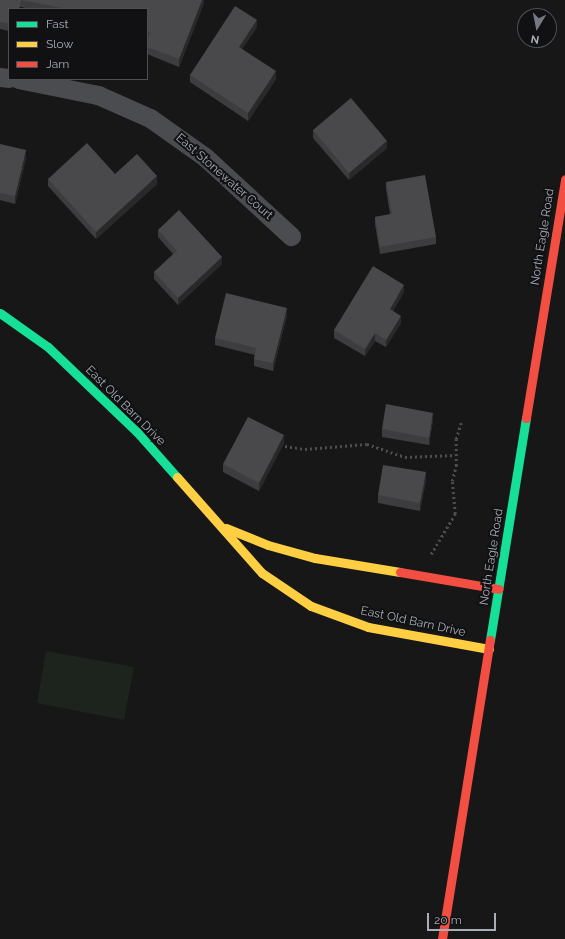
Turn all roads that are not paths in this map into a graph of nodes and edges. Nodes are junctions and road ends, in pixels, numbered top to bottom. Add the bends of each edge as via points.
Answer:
1 (23, 80) edge
2 (565, 179) edge
3 (291, 236) dead end
4 (0, 314) edge
5 (223, 526) junction
6 (499, 589) junction
7 (489, 649) junction
8 (442, 939) edge

1 - 3 street, East Stonewater Court via 98,96 150,118 205,157
2 - 6 street, North Eagle Road
4 - 5 street, East Old Barn Drive via 48,348 137,432
5 - 6 street, East Old Barn Drive via 268,545 315,558
5 - 7 street, East Old Barn Drive via 262,573 311,606 368,627
6 - 7 street, North Eagle Road
7 - 8 street, North Eagle Road

